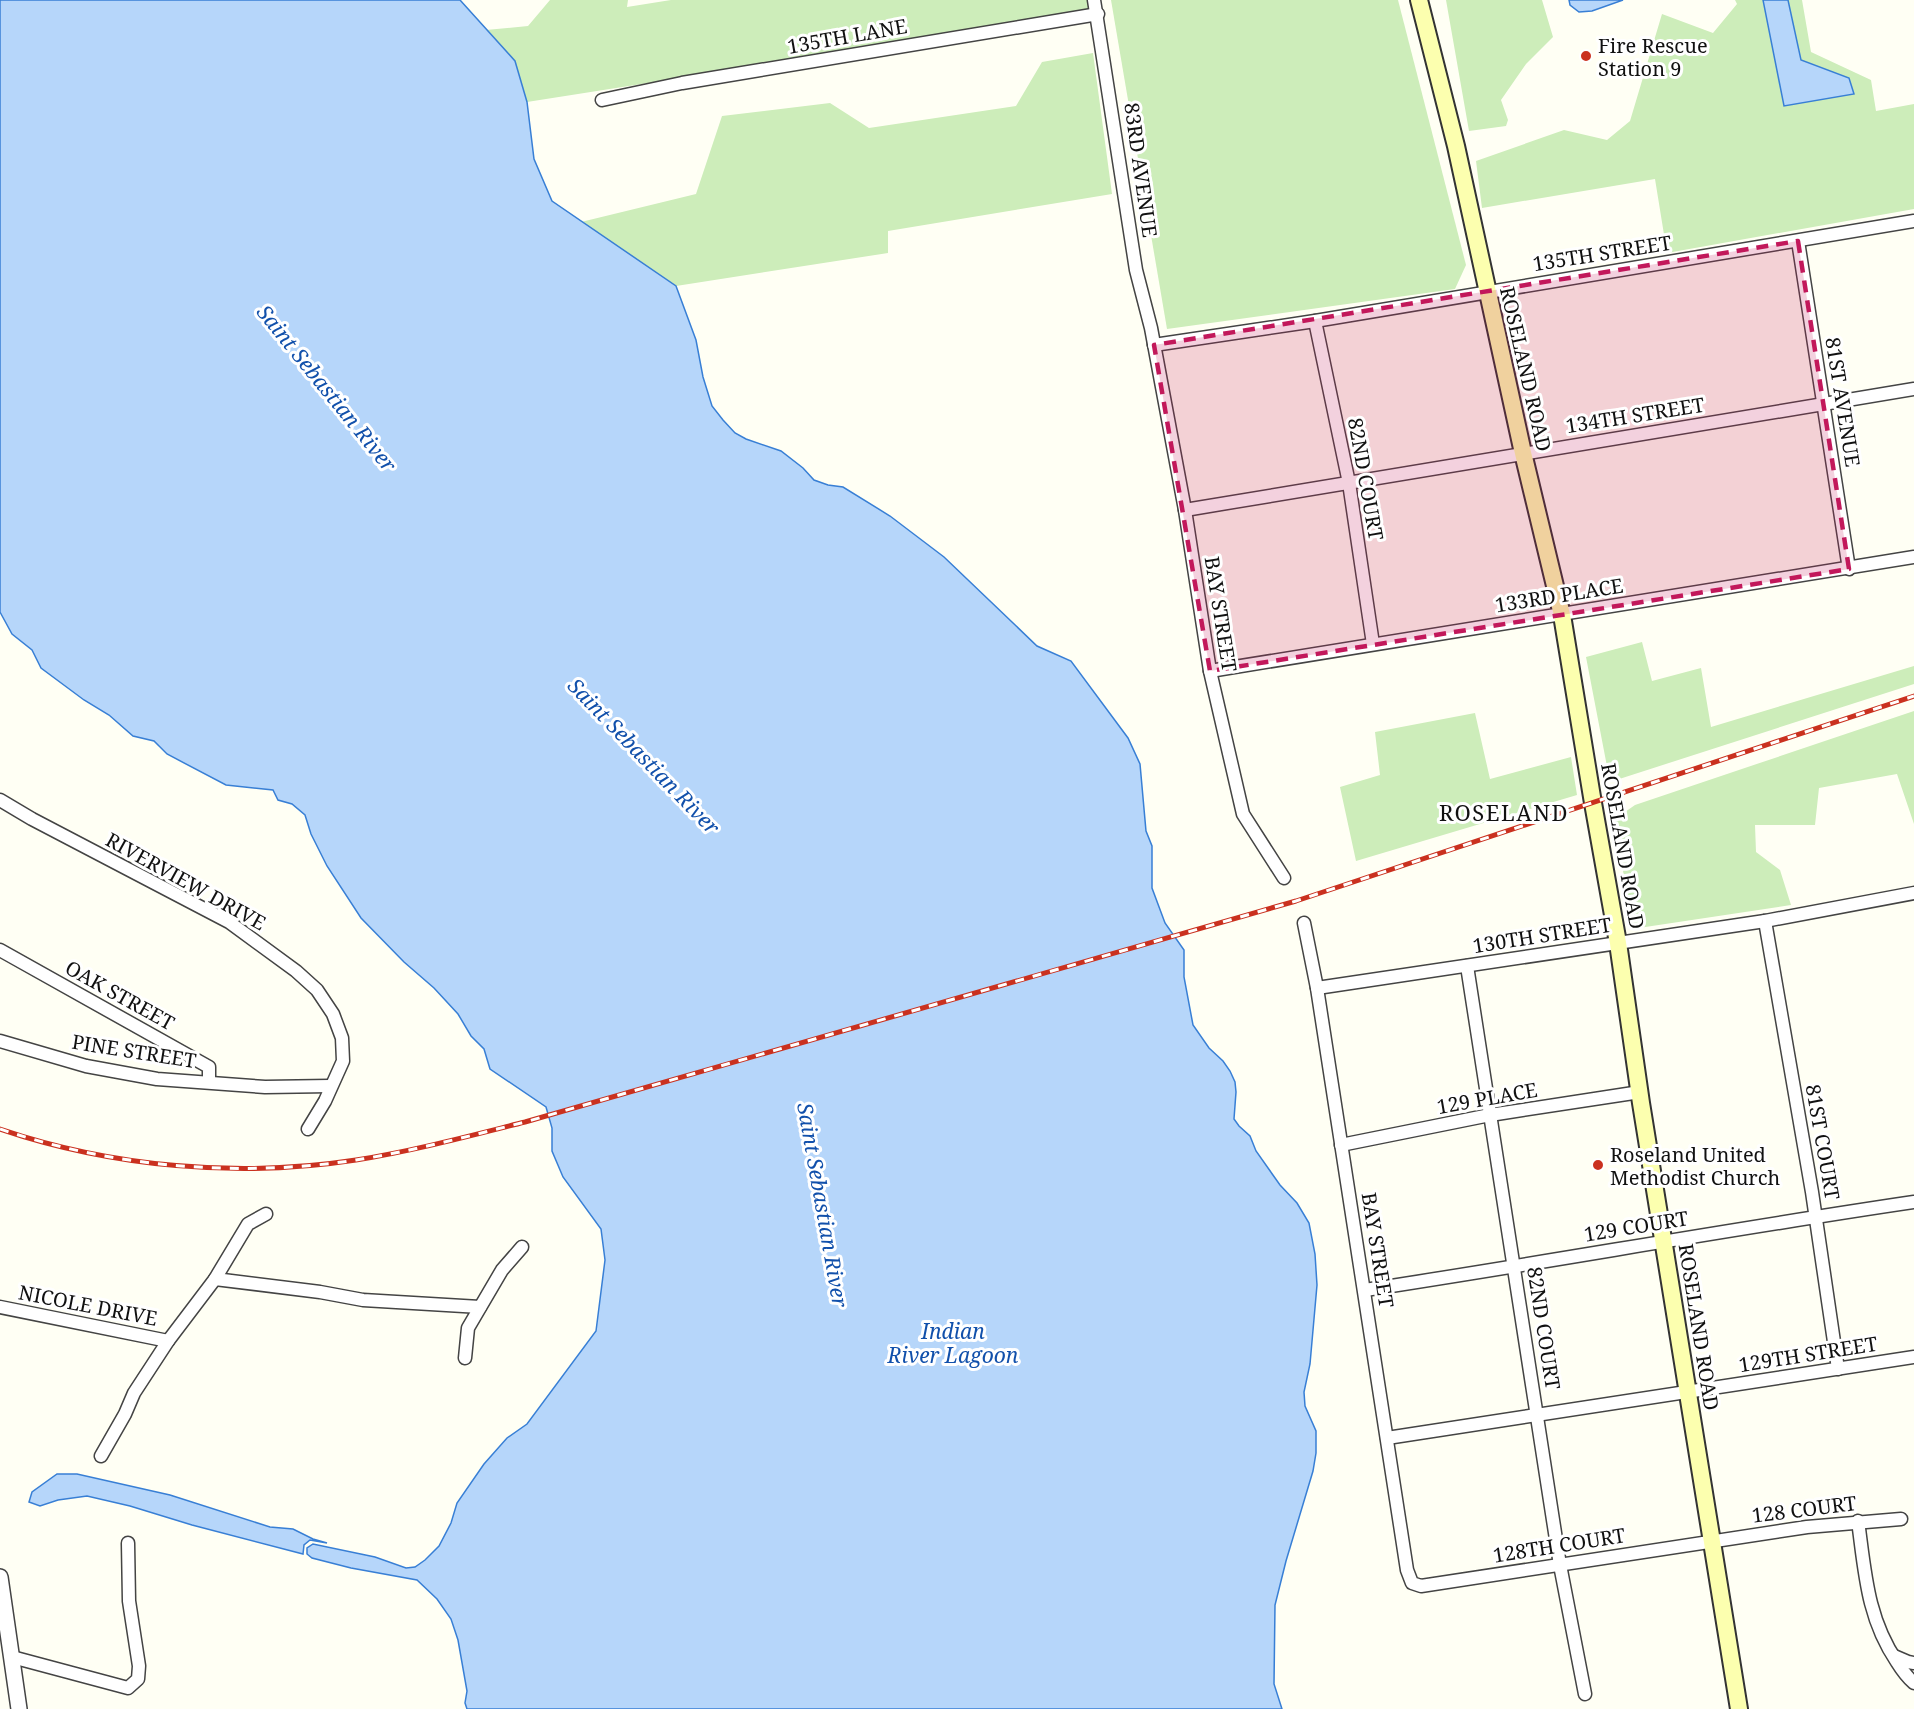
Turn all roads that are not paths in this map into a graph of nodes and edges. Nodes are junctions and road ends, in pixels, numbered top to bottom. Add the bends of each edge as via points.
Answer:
1 (1094, 0) edge
2 (1419, 0) edge
3 (1098, 14) junction
4 (602, 100) dead end
5 (1914, 221) edge
6 (1798, 242) junction
7 (1487, 293) junction
8 (1315, 321) junction
9 (1154, 345) junction
10 (1914, 389) edge
11 (1824, 404) junction
12 (1523, 453) junction
13 (1349, 483) junction
14 (1185, 510) junction
15 (1914, 556) edge
16 (1849, 569) junction
17 (1562, 615) junction
18 (1373, 644) junction
19 (1210, 671) junction
20 (0, 800) edge
21 (1284, 878) dead end
22 (1914, 893) edge
23 (1766, 921) junction
24 (1304, 923) dead end
25 (1618, 943) junction
26 (0, 950) edge
27 (1467, 966) junction
28 (1317, 988) junction
29 (0, 1041) edge
30 (209, 1082) junction
31 (330, 1086) junction
32 (1640, 1092) junction
33 (1490, 1115) junction
34 (308, 1129) dead end
35 (1341, 1145) junction
36 (1914, 1202) edge
37 (266, 1214) dead end
38 (1815, 1217) junction
39 (1664, 1240) junction
40 (522, 1248) dead end
41 (1515, 1267) junction
42 (215, 1279) junction
43 (1365, 1290) junction
44 (0, 1307) edge
45 (480, 1307) junction
46 (168, 1341) junction
47 (1914, 1357) edge
48 (465, 1358) dead end
49 (1838, 1369) junction
50 (1688, 1392) junction
51 (1538, 1415) junction
52 (1387, 1438) junction
53 (101, 1456) dead end
54 (1901, 1519) dead end
55 (1858, 1521) junction
56 (1712, 1541) junction
57 (128, 1543) dead end
58 (1560, 1564) junction
59 (0, 1577) edge
60 (1412, 1583) joint
61 (1893, 1656) junction
62 (12, 1657) junction
63 (1914, 1662) edge
64 (1914, 1683) edge
65 (1585, 1694) dead end
66 (19, 1709) edge
67 (1738, 1709) edge

1 - 3 street, 83RD AVENUE
2 - 7 main road, ROSELAND ROAD via 1456,146
3 - 4 street, 135TH LANE via 682,83
3 - 9 street, 83RD AVENUE via 1136,270
5 - 6 street, 135TH STREET
6 - 7 street, 135TH STREET
6 - 11 street, 81ST AVENUE
7 - 8 street, 135TH STREET
7 - 12 main road, ROSELAND ROAD
8 - 9 street, 135TH STREET
8 - 13 street, 82ND COURT
9 - 14 street, BAY STREET
10 - 11 street, 134TH STREET
11 - 12 street, 134TH STREET
11 - 16 street, 81ST AVENUE
12 - 13 street, 134TH STREET
12 - 17 main road, ROSELAND ROAD
13 - 14 street, 134TH STREET
13 - 18 street, 82ND COURT
14 - 19 street, BAY STREET
15 - 16 street, 133RD PLACE
16 - 17 street, 133RD PLACE
17 - 18 street, 133RD PLACE
17 - 25 main road, ROSELAND ROAD
18 - 19 street, 133RD PLACE
19 - 21 street, BAY STREET via 1243,814
20 - 31 street, RIVERVIEW DRIVE via 229,922 296,971 317,990 333,1014 342,1038 343,1061
22 - 23 street, 130TH STREET
23 - 25 street, 130TH STREET
23 - 38 street, 81ST COURT
24 - 28 street, BAY STREET
25 - 27 street, 130TH STREET
25 - 32 main road, ROSELAND ROAD
26 - 30 street, OAK STREET via 208,1067
27 - 28 street, 130TH STREET
27 - 33 street, 82ND COURT
28 - 35 street, BAY STREET
29 - 30 street, PINE STREET via 86,1066
30 - 31 street, PINE STREET via 265,1087
31 - 34 street, RIVERVIEW DRIVE
32 - 33 street, 129 PLACE
32 - 39 main road, ROSELAND ROAD
33 - 35 street, 129 PLACE
33 - 41 street, 82ND COURT
35 - 43 street, BAY STREET
36 - 38 street, 129 COURT
37 - 42 street via 248,1224
38 - 39 street, 129 COURT
38 - 49 street, 81ST COURT
39 - 41 street, 129 COURT
39 - 50 main road, ROSELAND ROAD
40 - 45 street via 502,1270
41 - 43 street, 129 COURT
41 - 51 street, 82ND COURT
42 - 45 street via 363,1300
42 - 46 street
43 - 52 street, BAY STREET
44 - 46 street, NICOLE DRIVE
45 - 48 street via 468,1328
46 - 53 street
47 - 49 street, 129TH STREET
49 - 50 street, 129TH STREET
50 - 51 street, 129TH STREET
50 - 56 main road, ROSELAND ROAD
51 - 52 street, 129TH STREET
51 - 58 street, 82ND COURT
52 - 60 street, BAY STREET
54 - 55 street, 128 COURT
55 - 56 street, 128 COURT
55 - 61 street via 1871,1607
56 - 58 street, 128TH COURT
56 - 67 main road, ROSELAND ROAD
57 - 62 street via 129,1601 140,1666 138,1679 128,1688
58 - 60 street, 128TH COURT via 1421,1586
58 - 65 street, 82ND COURT
59 - 62 street
61 - 63 street
61 - 64 street
62 - 66 street

